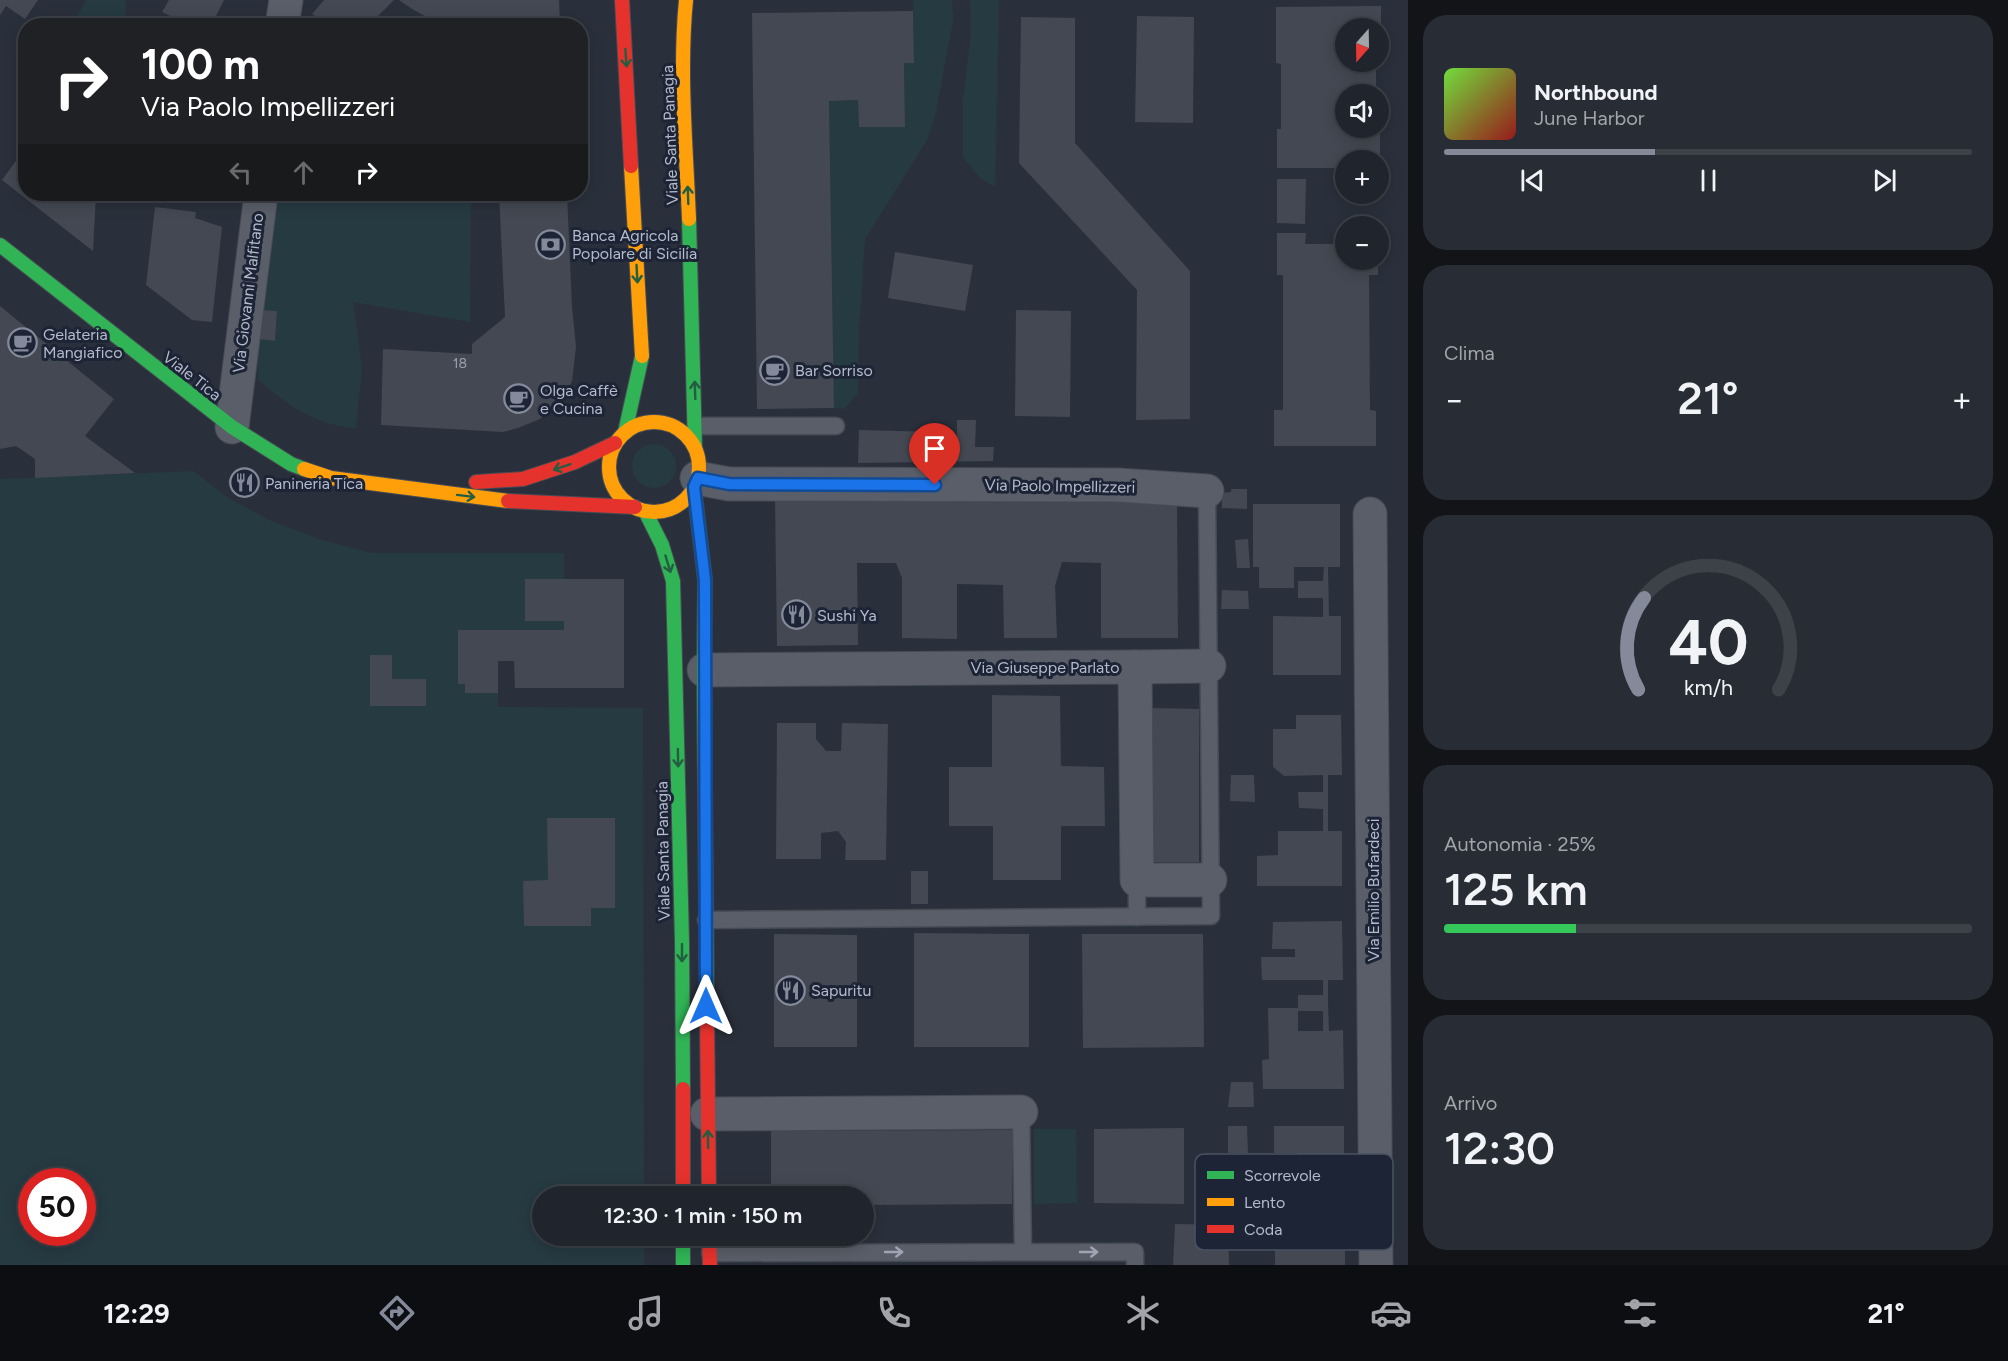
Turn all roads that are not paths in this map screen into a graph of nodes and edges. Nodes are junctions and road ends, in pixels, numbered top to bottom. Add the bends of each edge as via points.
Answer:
1 (286, 0) edge
2 (622, 0) edge
3 (686, 0) edge
4 (283, 18) edge
5 (260, 201) edge
6 (0, 245) edge
7 (696, 426) junction
8 (837, 426) dead end
9 (232, 428) junction
10 (625, 432) junction
11 (615, 443) junction
12 (696, 471) junction
13 (387, 486) junction
14 (1207, 490) joint
15 (640, 509) junction
16 (1370, 514) dead end
17 (1209, 666) junction
18 (1135, 667) junction
19 (704, 670) junction
20 (1137, 880) junction
21 (1210, 880) junction
22 (1137, 917) junction
23 (706, 920) junction
24 (1022, 1112) joint
25 (707, 1114) junction
26 (1375, 1154) edge
27 (683, 1186) edge
28 (709, 1186) edge
29 (683, 1246) edge
30 (1376, 1250) edge
31 (1023, 1252) junction
32 (710, 1259) edge
33 (683, 1265) edge
34 (1135, 1265) edge
35 (1376, 1265) edge

1 - 4 street
2 -> 10 main road via 642,357
7 -> 3 main road, Viale Santa Panagia via 683,65
5 - 9 street, Via Giovanni Malfitano
6 - 9 main road, Viale Tica
7 - 8 lane
7 - 12 main road, Viale Santa Panagia
9 - 13 main road, Viale Tica via 291,464 331,478
10 - 11 main road
10 - 12 main road via 646,422 669,424 680,430 688,438
11 -> 13 main road via 575,462 523,479
11 - 15 main road via 610,455 612,482 618,494
12 - 14 street, Via Paolo Impellizzeri via 729,484 1118,485
12 - 15 main road via 682,501 674,507
12 - 19 main road, Viale Santa Panagia via 705,580
13 -> 15 main road via 524,503
14 - 17 lane
15 -> 27 main road, Viale Santa Panagia via 662,545 673,581 682,941
16 - 26 street, Via Emilio Bufardeci
17 - 18 street
17 - 21 lane
18 - 19 street, Via Giuseppe Parlato
18 - 20 street, Via Giuseppe Parlato
19 - 23 main road, Viale Santa Panagia
20 - 21 street
20 - 22 lane
21 - 22 lane via 1211,916
22 - 23 lane
23 - 25 main road, Viale Santa Panagia
24 - 25 street
24 - 31 lane
28 -> 25 main road, Viale Santa Panagia
29 - 33 main road
30 - 35 street, Via Emilio Bufardeci
32 -> 31 lane
31 -> 34 lane via 1135,1252

